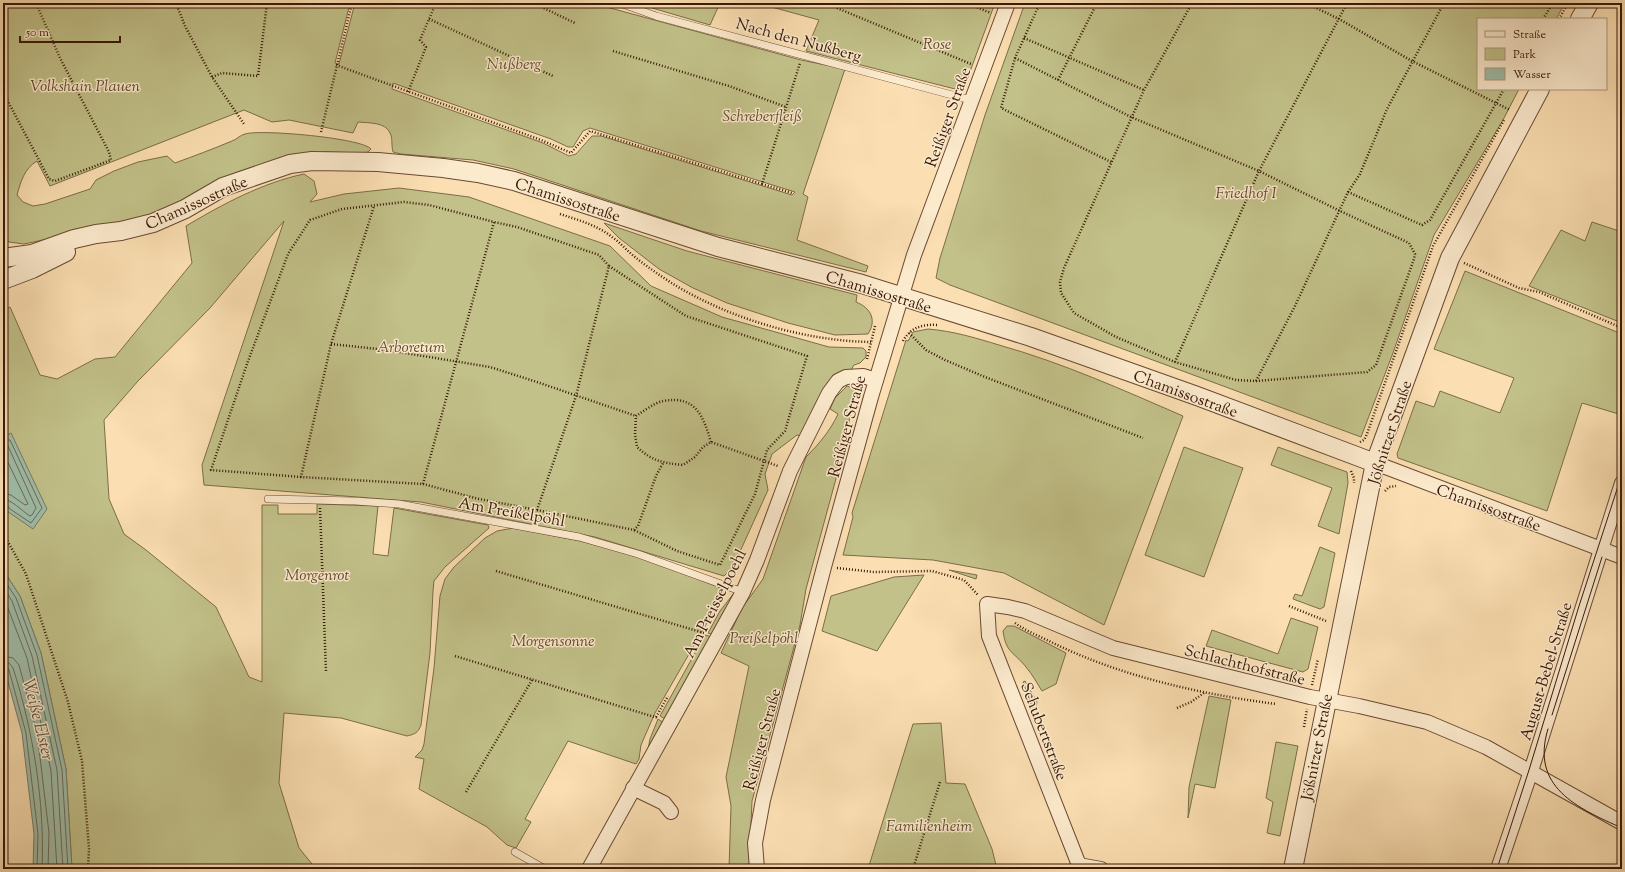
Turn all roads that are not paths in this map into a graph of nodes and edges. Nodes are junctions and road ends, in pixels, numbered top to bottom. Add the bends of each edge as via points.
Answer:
1 (620, 3) edge
2 (1008, 3) edge
3 (1589, 3) edge
4 (1581, 18) edge
5 (1539, 90) edge
6 (971, 100) junction
7 (121, 231) junction
8 (3, 258) edge
9 (3, 280) edge
10 (901, 296) junction
11 (876, 380) junction
12 (1375, 463) junction
13 (1622, 483) edge
14 (268, 499) dead end
15 (1601, 548) junction
16 (1622, 557) edge
17 (743, 592) junction
18 (987, 604) joint
19 (1326, 700) junction
20 (1531, 771) junction
21 (633, 788) junction
22 (671, 812) dead end
23 (1622, 823) edge
24 (515, 852) dead end
25 (1080, 867) edge
26 (545, 869) edge
27 (589, 869) edge
28 (757, 869) edge
29 (1101, 869) edge
30 (1293, 869) edge
31 (1498, 869) edge

1 - 6 lane, Nach den Nußberg via 656,16
2 - 6 street, Reißiger Straße
3 - 4 street
5 - 12 street, Jößnitzer Straße via 1450,258
6 - 10 street, Reißiger Straße
7 - 8 street, Chamissostraße via 74,239 32,254
7 - 9 street, Chamissostraße via 88,242
7 - 10 street, Chamissostraße via 153,223 185,209 223,187 290,164 312,161 410,164 478,173 514,181 718,247
10 - 11 street, Reißiger Straße
10 - 12 street, Chamissostraße via 1030,337
11 - 17 street, Am Preisselpoehl via 854,375 846,377 838,381 829,393 790,471
11 - 28 street, Reißiger Straße via 763,800 755,843
12 - 15 street, Chamissostraße
12 - 19 street, Jößnitzer Straße
13 - 15 street, August-Bebel-Straße
14 - 17 lane, Am Preißelpöhl via 399,504 579,537 638,554
15 - 16 street, Chamissostraße
15 - 20 street, August-Bebel-Straße
17 - 21 street, Am Preisselpoehl
18 - 19 street, Schlachthofstraße via 1025,611 1113,648
18 - 25 street, Schubertstraße via 990,636
19 - 20 street, Schlachthofstraße via 1427,722 1486,747
19 - 30 street, Jößnitzer Straße
20 - 23 street, Schlachthofstraße
20 - 31 street, August-Bebel-Straße
21 - 22 street via 664,803
21 - 27 street, Am Preisselpoehl
24 - 26 lane
25 - 29 street

